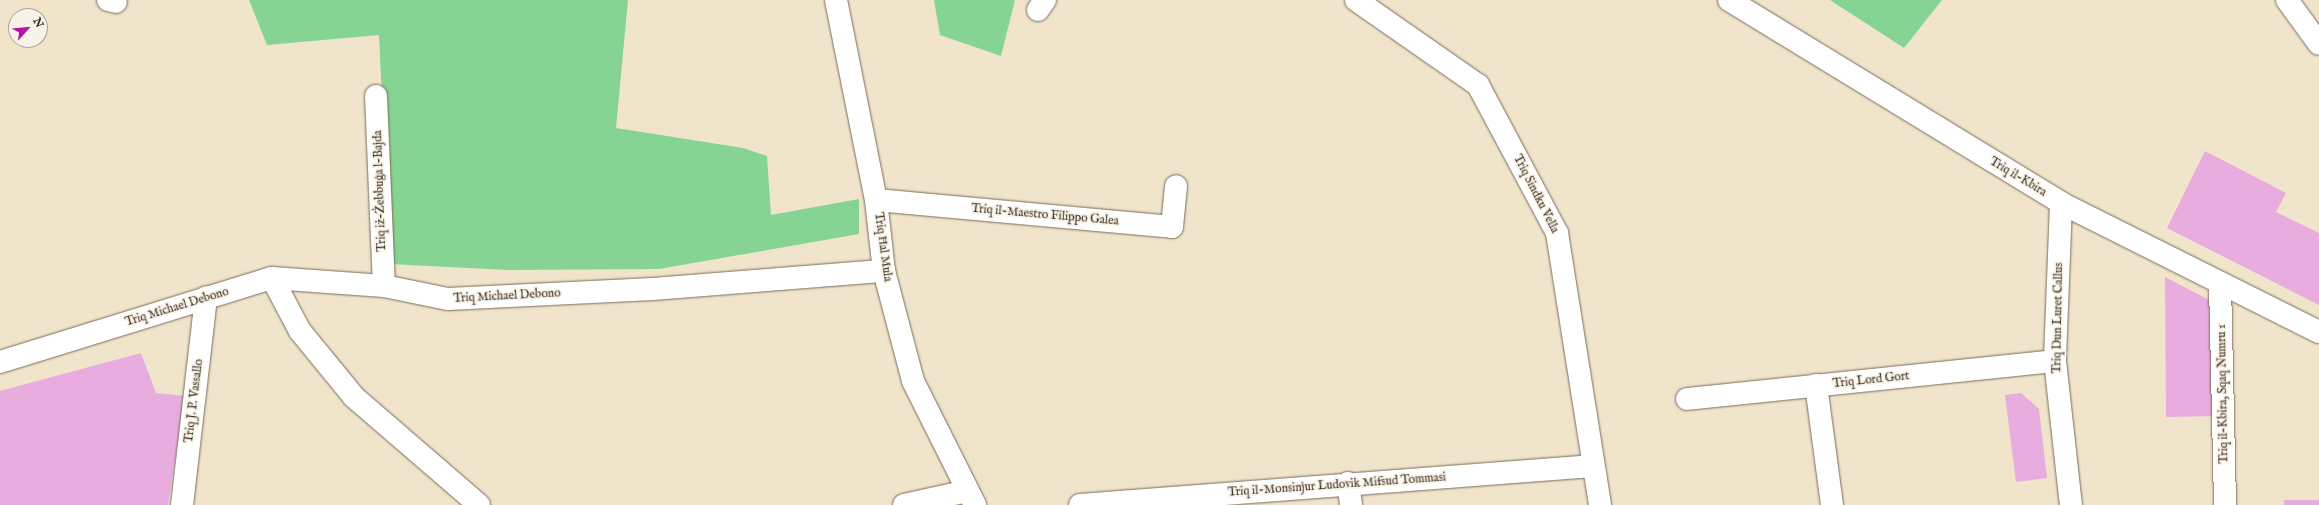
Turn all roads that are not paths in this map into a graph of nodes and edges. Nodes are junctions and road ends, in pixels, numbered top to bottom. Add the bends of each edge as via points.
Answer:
1 (836, 0) edge
2 (1356, 0) edge
3 (1729, 0) edge
4 (2287, 0) edge
5 (2319, 44) edge
6 (376, 96) dead end
7 (1176, 186) dead end
8 (876, 200) junction
9 (2062, 203) junction
10 (884, 270) junction
11 (272, 278) junction
12 (2220, 283) junction
13 (384, 286) junction
14 (206, 297) junction
15 (2319, 332) edge
16 (2055, 361) junction
17 (0, 362) edge
18 (1816, 385) junction
19 (1687, 399) dead end
20 (1593, 466) junction
21 (1348, 483) junction
22 (971, 498) edge
23 (182, 505) edge
24 (479, 505) edge
25 (904, 505) edge
26 (1080, 505) edge
27 (1351, 505) edge
28 (1600, 505) edge
29 (1832, 505) edge
30 (2071, 505) edge
31 (2225, 505) edge

1 - 8 street, Triq Ħal Mula
2 - 20 street, Triq Sindku Vella via 1478,85 1557,233
3 - 9 street, Triq il-Kbira
4 - 5 street
6 - 13 street, Triq iż-Żebbuġa l-Bajda
7 - 8 street, Triq il-Maestro Filippo Galea via 1172,227
8 - 10 street, Triq Ħal Mula
9 - 12 street, Triq il-Kbira
9 - 16 street, Triq Dun Luret Callus
10 - 13 street, Triq Michael Debono via 653,289 448,300
10 - 22 street, Triq Ħal Mula via 913,381
11 - 13 street, Triq Michael Debono
11 - 14 street, Triq Michael Debono
11 - 24 street via 300,331 354,397
12 - 15 street, Triq il-Kbira
12 - 31 street, Triq il-Kbira, Sqaq Numru 1
14 - 17 street, Triq Michael Debono
14 - 23 street, Triq J. P. Vassallo
16 - 18 street, Triq Lord Gort
16 - 30 street, Triq Dun Luret Callus
18 - 19 street, Triq Lord Gort
18 - 29 street
20 - 21 street, Triq il-Monsinjur Ludovik Mifsud Tommasi
20 - 28 street, Triq Sindku Vella
21 - 26 street, Triq il-Monsinjur Ludovik Mifsud Tommasi
21 - 27 street
22 - 25 street

